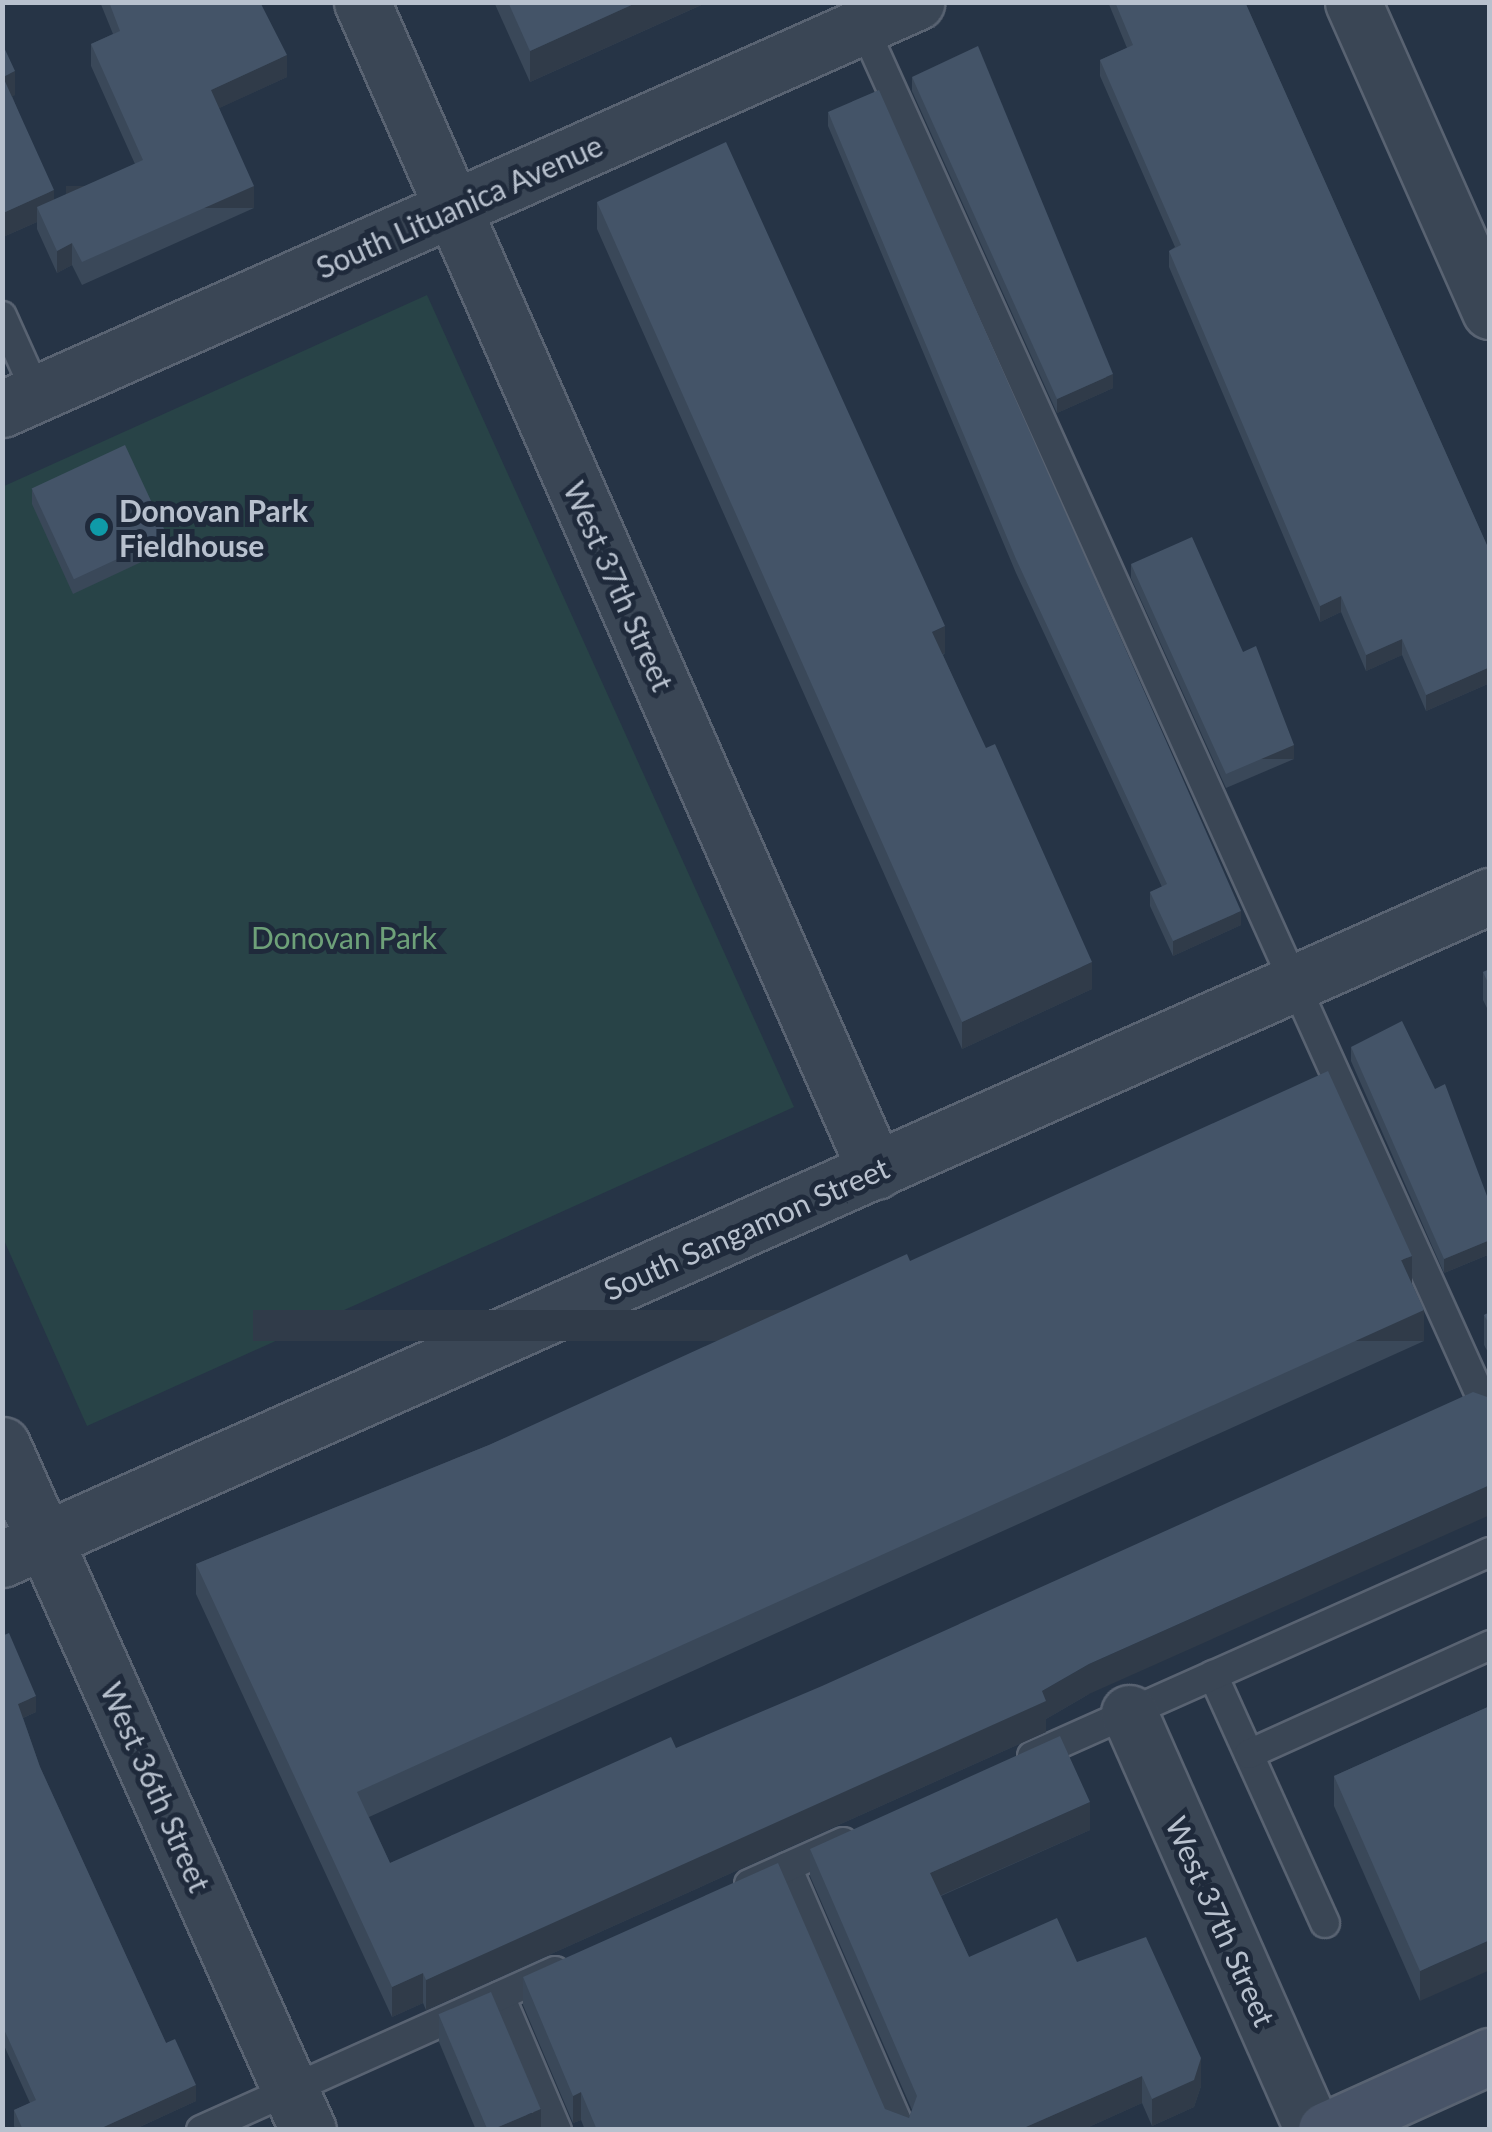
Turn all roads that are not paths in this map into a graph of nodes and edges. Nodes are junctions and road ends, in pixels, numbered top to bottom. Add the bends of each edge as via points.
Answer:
1 (362, 2) edge
2 (916, 2) edge
3 (1352, 2) edge
4 (858, 14) edge
5 (453, 209) junction
6 (1490, 311) edge
7 (2, 316) edge
8 (20, 402) edge
9 (1490, 896) edge
10 (1295, 984) junction
11 (876, 1171) junction
12 (1490, 1417) edge
13 (2, 1446) edge
14 (23, 1549) edge
15 (1490, 1552) edge
16 (1490, 1646) edge
17 (1212, 1676) junction
18 (1130, 1713) junction
19 (1249, 1754) junction
20 (1004, 1769) edge
21 (880, 1825) edge
22 (788, 1866) junction
23 (716, 1899) edge
24 (1325, 1923) dead end
25 (590, 1956) edge
26 (500, 1996) junction
27 (1490, 2056) edge
28 (300, 2110) edge
29 (200, 2130) edge
30 (557, 2130) edge
31 (901, 2130) edge
32 (1313, 2130) edge
33 (1326, 2130) edge

1 - 5 street, West 37th Street
2 - 4 street, South Lituanica Avenue
3 - 6 street
4 - 5 street, South Lituanica Avenue
4 - 10 lane
5 - 8 street, South Lituanica Avenue
5 - 11 street, West 37th Street
7 - 8 lane
9 - 10 street, South Sangamon Street
10 - 11 street, South Sangamon Street
10 - 12 lane
11 - 14 street, South Sangamon Street
13 - 14 street, West 36th Street
14 - 28 street, West 36th Street
15 - 17 lane
16 - 19 lane
17 - 18 lane
17 - 19 lane
18 - 20 lane
18 - 32 street, West 37th Street
19 - 24 lane
21 - 22 lane
22 - 23 lane
22 - 31 lane
25 - 26 lane
26 - 28 lane
26 - 30 lane
27 - 33 street
28 - 29 lane

